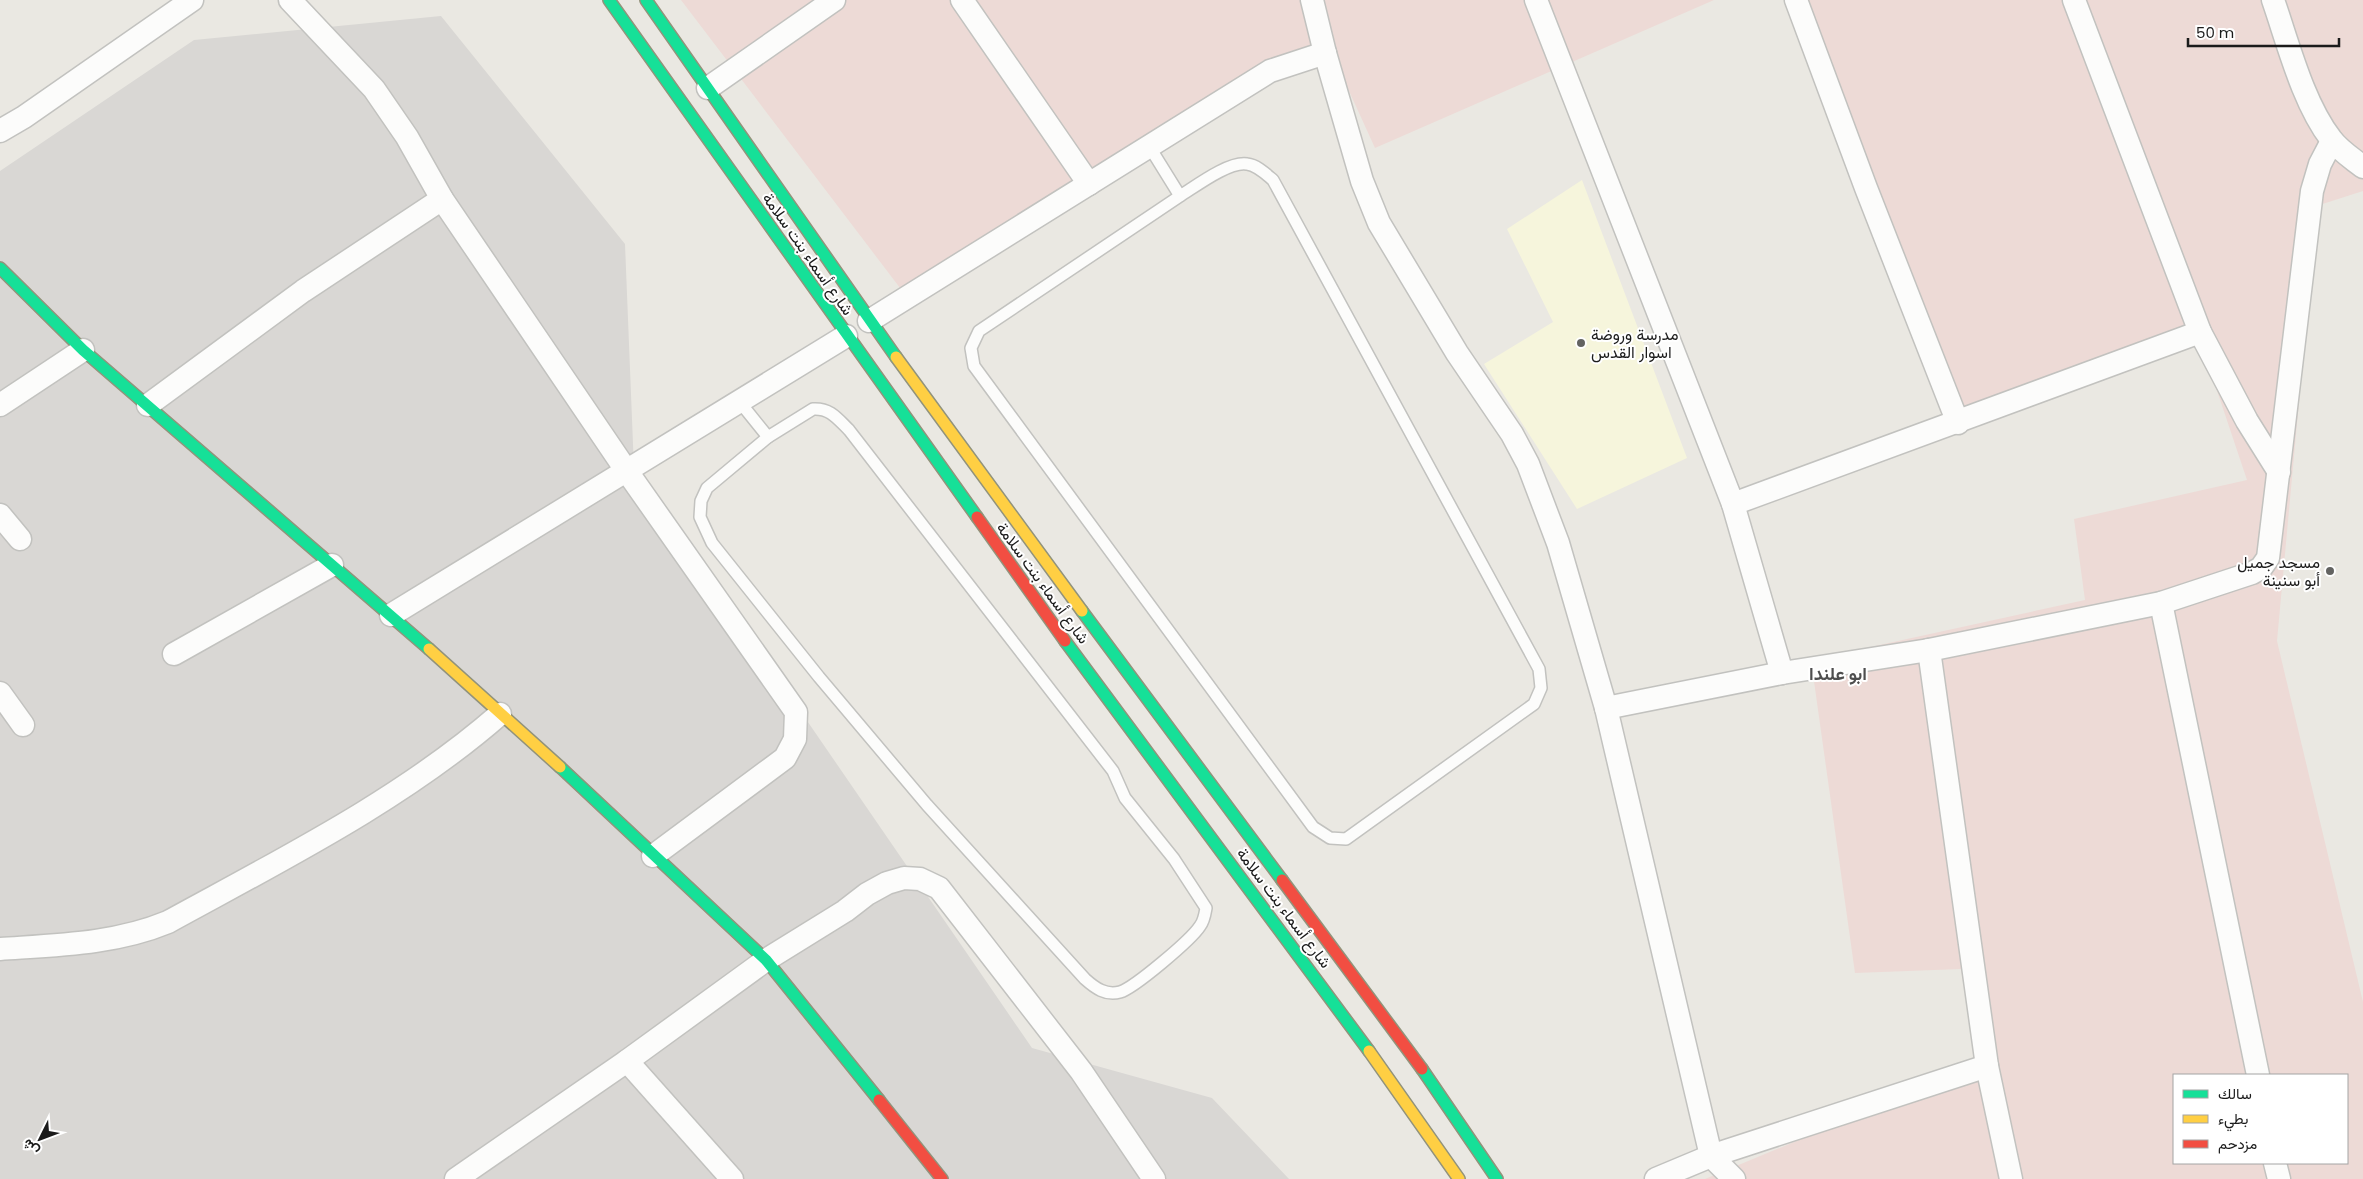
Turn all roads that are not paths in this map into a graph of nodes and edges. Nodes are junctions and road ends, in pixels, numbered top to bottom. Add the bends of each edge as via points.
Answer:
1 (192, 0) edge
2 (290, 0) edge
3 (609, 0) edge
4 (646, 0) edge
5 (834, 0) edge
6 (962, 0) edge
7 (1312, 0) edge
8 (1536, 0) edge
9 (1796, 0) edge
10 (2074, 0) edge
11 (2273, 0) edge
12 (1325, 53) junction
13 (708, 88) junction
14 (0, 131) edge
15 (2332, 141) junction
16 (1149, 146) junction
17 (2363, 167) edge
18 (1089, 184) junction
19 (1180, 196) junction
20 (442, 199) junction
21 (0, 268) edge
22 (869, 321) junction
23 (2200, 332) junction
24 (846, 336) junction
25 (83, 350) junction
26 (739, 401) junction
27 (148, 405) junction
28 (0, 406) edge
29 (1958, 423) junction
30 (768, 437) junction
31 (626, 470) junction
32 (2279, 472) junction
33 (1733, 504) junction
34 (0, 515) edge
35 (20, 539) dead end
36 (332, 565) junction
37 (2161, 602) junction
38 (391, 615) junction
39 (1929, 650) junction
40 (174, 654) dead end
41 (1782, 673) junction
42 (0, 693) edge
43 (1606, 708) junction
44 (500, 714) junction
45 (23, 724) dead end
46 (653, 856) junction
47 (0, 949) edge
48 (766, 960) junction
49 (627, 1062) junction
50 (1987, 1066) junction
51 (2258, 1074) edge
52 (1711, 1156) junction
53 (2276, 1164) edge
54 (456, 1179) edge
55 (732, 1179) edge
56 (942, 1179) edge
57 (1154, 1179) edge
58 (1459, 1179) edge
59 (1497, 1179) edge
60 (1656, 1179) edge
61 (1734, 1179) edge
62 (2011, 1179) edge
63 (2279, 1179) edge

1 - 14 street
2 - 20 street via 374,89 407,136
3 - 24 main road, شارع أسماء بنت سلامة
4 - 13 main road, شارع أسماء بنت سلامة
5 - 13 street
6 - 18 street
7 - 12 street
8 - 33 street
9 - 29 street
10 - 23 street
11 - 15 street via 2311,106
12 - 16 street via 1270,71
12 - 43 street via 1362,181 1379,223 1528,464 1558,544
13 - 22 main road, شارع أسماء بنت سلامة
15 - 17 street
15 - 32 street via 2320,164 2312,191
16 - 18 street
16 - 19 lane
18 - 22 street
19 - 19 lane via 1233,164 1247,164 1273,180 1539,670 1541,688 1534,704 1346,839 1330,838 1313,827 974,366 971,348 979,331
20 - 27 street via 303,291
20 - 31 street
21 - 25 main road
22 - 59 main road, شارع أسماء بنت سلامة via 1412,1056
23 - 29 street
23 - 32 street via 2247,421
24 - 26 street
24 - 58 main road, شارع أسماء بنت سلامة via 1095,683 1337,1006
25 - 27 main road
25 - 28 street
26 - 30 lane
26 - 31 street
27 - 36 main road
29 - 33 street
30 - 30 lane via 813,409 824,408 849,430 1113,771 1125,798 1197,892 1206,908 1202,924 1192,937 1153,970 1121,992 1098,990 1085,979 964,847 819,677 712,543 700,517 701,501 707,488
31 - 38 street
31 - 46 street via 796,712 797,725 795,739 785,758
32 - 37 street via 2268,558 2261,568
33 - 41 street
34 - 35 street
36 - 38 main road
36 - 40 street
37 - 39 street
37 - 51 street
38 - 44 main road
39 - 41 street
39 - 50 street
41 - 43 street
42 - 45 street
43 - 52 street
44 - 46 main road
44 - 47 street via 440,763 379,803 168,922 141,932 93,942
46 - 48 main road
48 - 49 street
48 - 56 main road
48 - 57 street via 887,883 904,878 920,879 939,888 1081,1071
49 - 54 street
49 - 55 street
50 - 52 street
50 - 62 street
52 - 60 street
52 - 61 street
53 - 63 street

